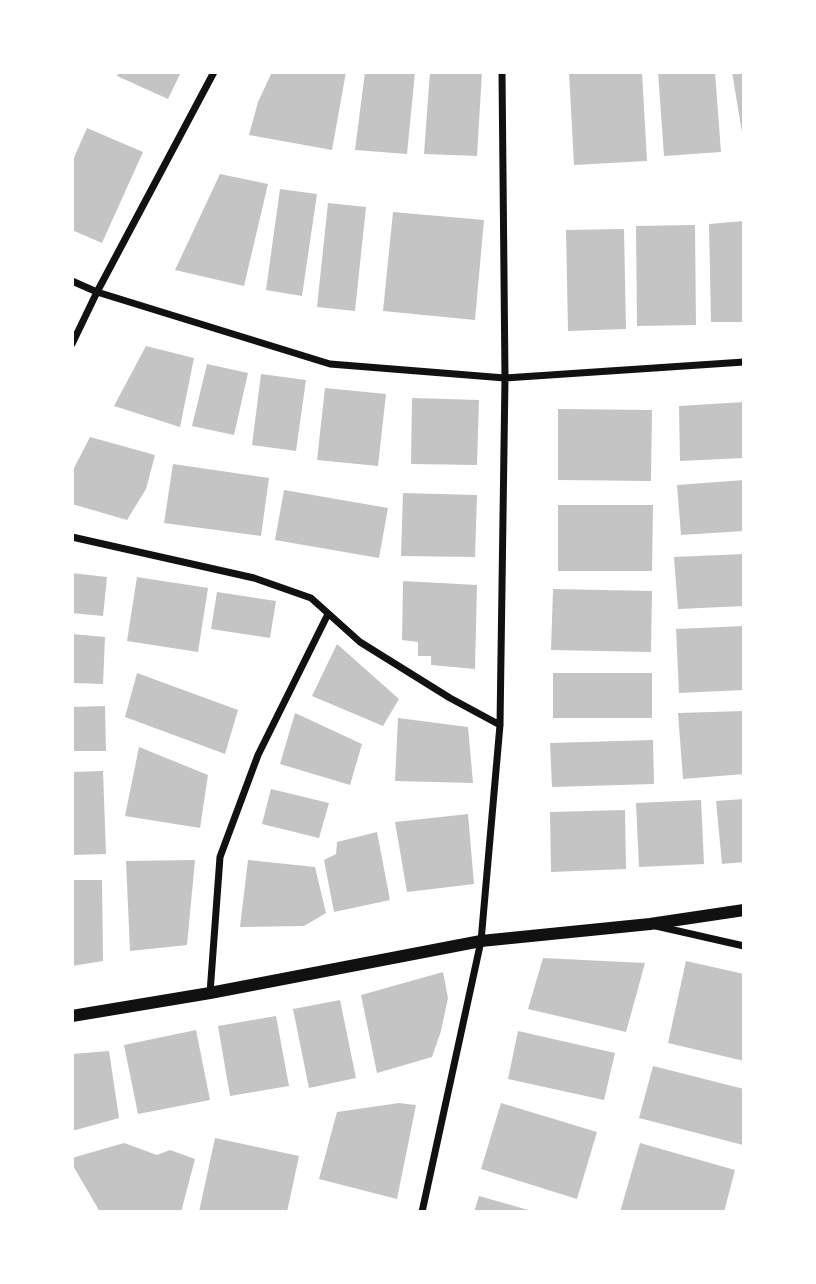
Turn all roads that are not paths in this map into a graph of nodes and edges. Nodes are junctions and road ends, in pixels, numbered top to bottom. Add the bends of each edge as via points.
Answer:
1 (214, 72) edge
2 (502, 72) edge
3 (72, 281) edge
4 (97, 292) junction
5 (72, 344) edge
6 (744, 362) edge
7 (505, 378) junction
8 (72, 537) edge
9 (328, 614) junction
10 (499, 725) junction
11 (744, 910) edge
12 (650, 924) junction
13 (481, 941) junction
14 (744, 946) edge
15 (210, 993) junction
16 (72, 1016) edge
17 (422, 1212) edge

1 - 4 street
2 - 7 street
3 - 4 street
4 - 5 street
4 - 7 street via 330,365
6 - 7 street
7 - 10 street
8 - 9 street via 254,578 311,598
9 - 10 street via 360,642
9 - 15 street via 258,755 220,857
10 - 13 street
11 - 12 street
12 - 13 street
12 - 14 street
13 - 15 street
13 - 17 street
15 - 16 street

